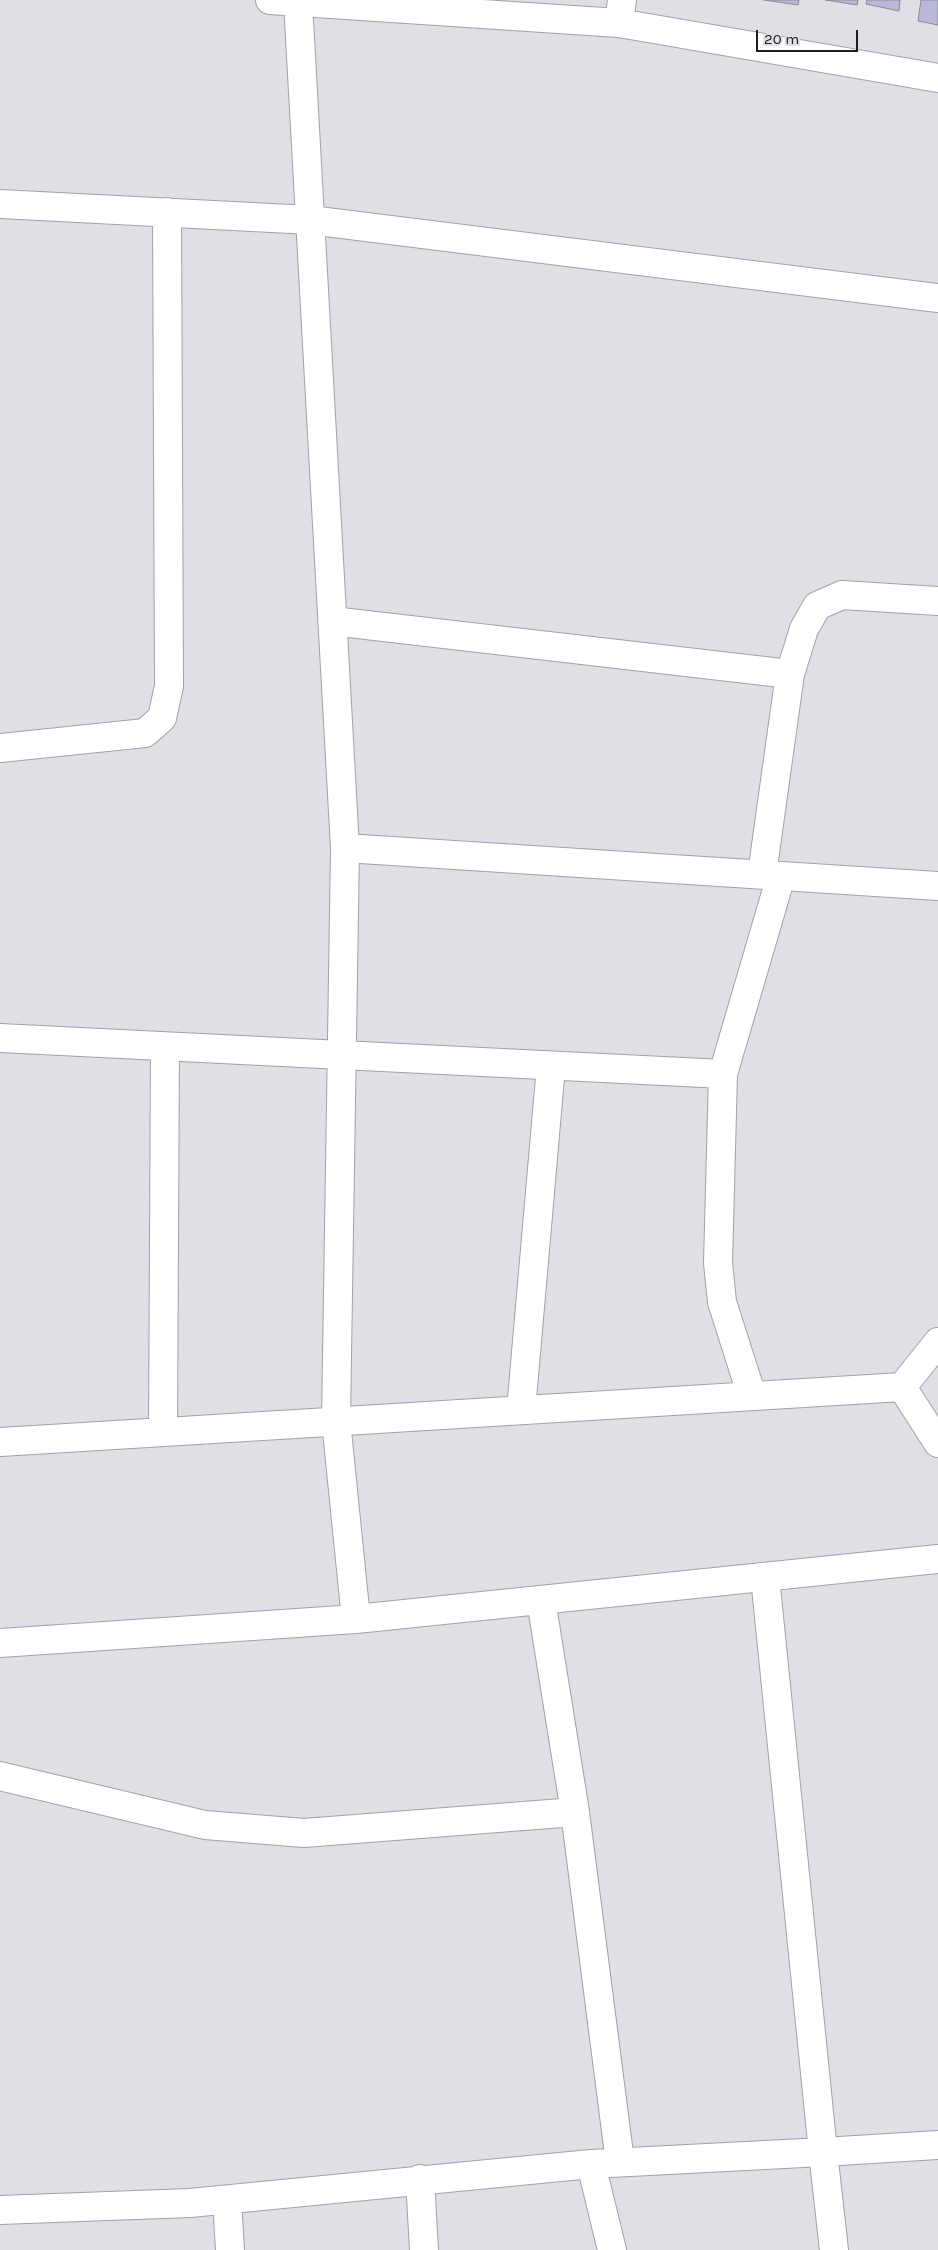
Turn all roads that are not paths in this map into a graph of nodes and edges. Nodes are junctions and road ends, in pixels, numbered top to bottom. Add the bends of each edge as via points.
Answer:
1 (270, 0) edge
2 (298, 2) junction
3 (448, 6) edge
4 (620, 11) edge
5 (938, 78) edge
6 (0, 204) edge
7 (166, 212) junction
8 (310, 220) junction
9 (938, 298) edge
10 (938, 601) edge
11 (332, 621) junction
12 (790, 674) junction
13 (0, 748) edge
14 (345, 848) junction
15 (771, 875) junction
16 (938, 886) edge
17 (0, 1038) edge
18 (165, 1047) junction
19 (342, 1055) junction
20 (551, 1066) junction
21 (723, 1074) junction
22 (938, 1342) edge
23 (902, 1388) junction
24 (752, 1396) junction
25 (521, 1410) junction
26 (336, 1421) junction
27 (163, 1432) junction
28 (0, 1442) edge
29 (938, 1443) edge
30 (938, 1559) edge
31 (765, 1577) junction
32 (541, 1600) junction
33 (356, 1619) junction
34 (0, 1643) edge
35 (0, 1776) edge
36 (575, 1812) junction
37 (938, 2145) edge
38 (823, 2152) junction
39 (620, 2162) junction
40 (591, 2164) junction
41 (420, 2179) junction
42 (227, 2200) junction
43 (0, 2210) edge
44 (230, 2250) edge
45 (424, 2250) edge
46 (612, 2250) edge
47 (834, 2250) edge

1 - 2 street
2 - 3 street
2 - 8 street
3 - 4 street
4 - 5 street
6 - 7 street
7 - 8 street
7 - 13 street via 169,686 162,718 145,733
8 - 9 street
8 - 11 street
10 - 12 street via 842,595 817,606 804,629
11 - 12 street
11 - 14 street
12 - 15 street
14 - 15 street
14 - 19 street
15 - 16 street
15 - 21 street
17 - 18 street
18 - 19 street
18 - 27 street
19 - 20 street
19 - 26 street
20 - 21 street
20 - 25 street
21 - 24 street via 718,1263 722,1302
22 - 23 street
23 - 24 street
23 - 29 street
24 - 25 street
25 - 26 street
26 - 27 street
26 - 33 street
27 - 28 street
30 - 31 street
31 - 32 street
31 - 38 street
32 - 33 street
32 - 36 street
33 - 34 street
35 - 36 street via 205,1825 304,1833
36 - 39 street
37 - 38 street
38 - 39 street
38 - 47 street
39 - 40 street
40 - 41 street
40 - 46 street
41 - 42 street
41 - 45 street
42 - 43 street
42 - 44 street

